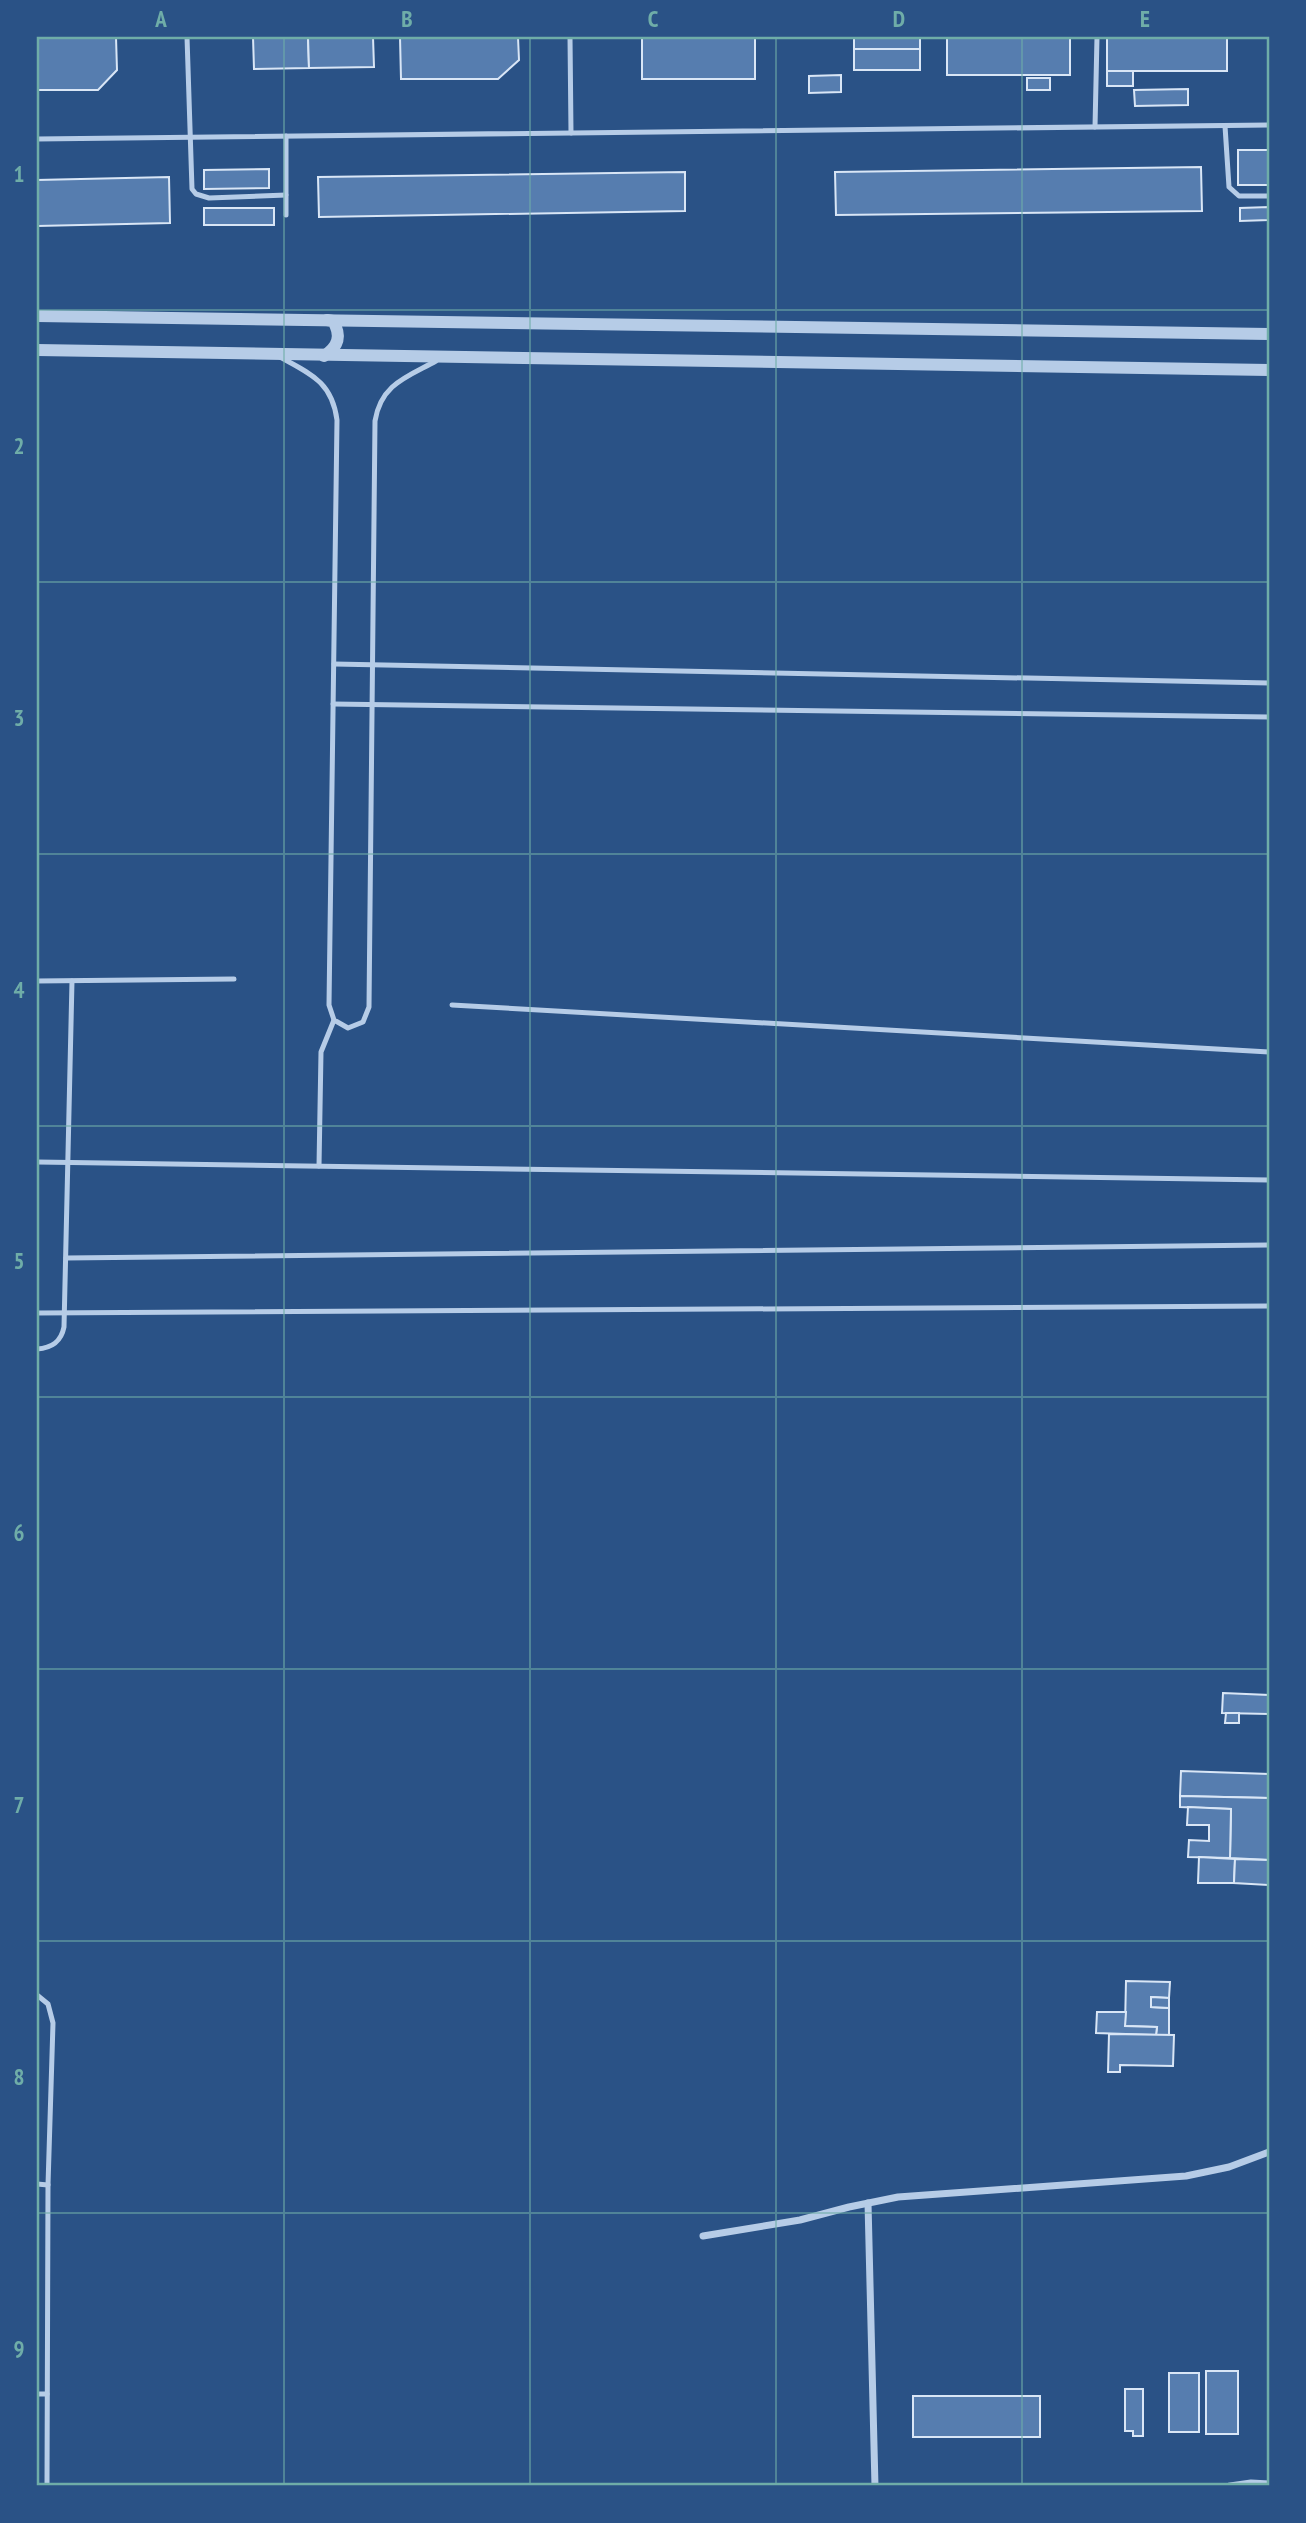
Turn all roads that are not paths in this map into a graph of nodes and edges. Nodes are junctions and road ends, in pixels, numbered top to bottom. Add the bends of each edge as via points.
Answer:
1 (187, 37) edge
2 (570, 37) edge
3 (1097, 37) edge
4 (1269, 125) edge
5 (1226, 126) junction
6 (1095, 127) junction
7 (571, 133) junction
8 (189, 136) junction
9 (286, 136) junction
10 (37, 139) edge
11 (286, 195) junction
12 (1269, 195) edge
13 (286, 215) dead end
14 (37, 316) edge
15 (326, 320) junction
16 (1269, 334) edge
17 (37, 350) edge
18 (275, 353) junction
19 (324, 356) junction
20 (442, 358) junction
21 (1269, 370) edge
22 (334, 664) junction
23 (372, 665) junction
24 (1269, 682) edge
25 (333, 704) junction
26 (372, 704) junction
27 (1269, 717) edge
28 (234, 979) dead end
29 (37, 981) edge
30 (72, 981) junction
31 (452, 1005) dead end
32 (334, 1020) junction
33 (1269, 1052) edge
34 (37, 1162) edge
35 (68, 1163) junction
36 (319, 1166) junction
37 (1269, 1180) edge
38 (1269, 1245) edge
39 (66, 1258) junction
40 (1269, 1307) edge
41 (37, 1313) edge
42 (65, 1314) junction
43 (37, 1349) edge
44 (37, 1995) edge
45 (1269, 2152) edge
46 (37, 2184) edge
47 (48, 2185) junction
48 (868, 2203) junction
49 (703, 2236) dead end
50 (37, 2394) edge
51 (47, 2394) junction
52 (1269, 2484) edge
53 (47, 2486) edge
54 (875, 2486) edge
55 (1230, 2486) edge

1 - 8 lane
2 - 7 lane
3 - 6 lane
4 - 5 lane
5 - 6 lane
5 - 12 lane via 1229,187 1239,196
6 - 7 lane
7 - 9 lane
8 - 9 lane
8 - 10 lane
8 - 11 lane via 190,182 196,194 209,198
9 - 11 lane
11 - 13 lane
14 - 15 street
15 - 16 street
15 - 19 street via 333,321 339,337
17 - 18 street
18 - 19 street
18 - 22 lane via 320,381 335,406
19 - 20 street
20 - 21 street
20 - 23 lane via 393,385 377,408
22 - 23 lane
22 - 25 lane
23 - 24 lane
23 - 26 lane
25 - 26 lane
25 - 32 lane via 329,1005
26 - 27 lane
26 - 32 lane via 369,1007 368,1015 356,1026 341,1026
28 - 30 lane
29 - 30 lane
30 - 35 lane
31 - 33 lane
32 - 36 lane via 321,1052
34 - 35 lane
35 - 36 lane
35 - 39 lane
36 - 37 lane
38 - 39 lane
39 - 42 lane
40 - 42 lane
41 - 42 lane
42 - 43 lane via 60,1340
44 - 47 lane via 48,2004 53,2023
45 - 48 street via 1186,2176 948,2192
46 - 47 lane
47 - 51 lane
48 - 49 street
48 - 54 street
50 - 51 lane
51 - 53 lane
52 - 55 street

